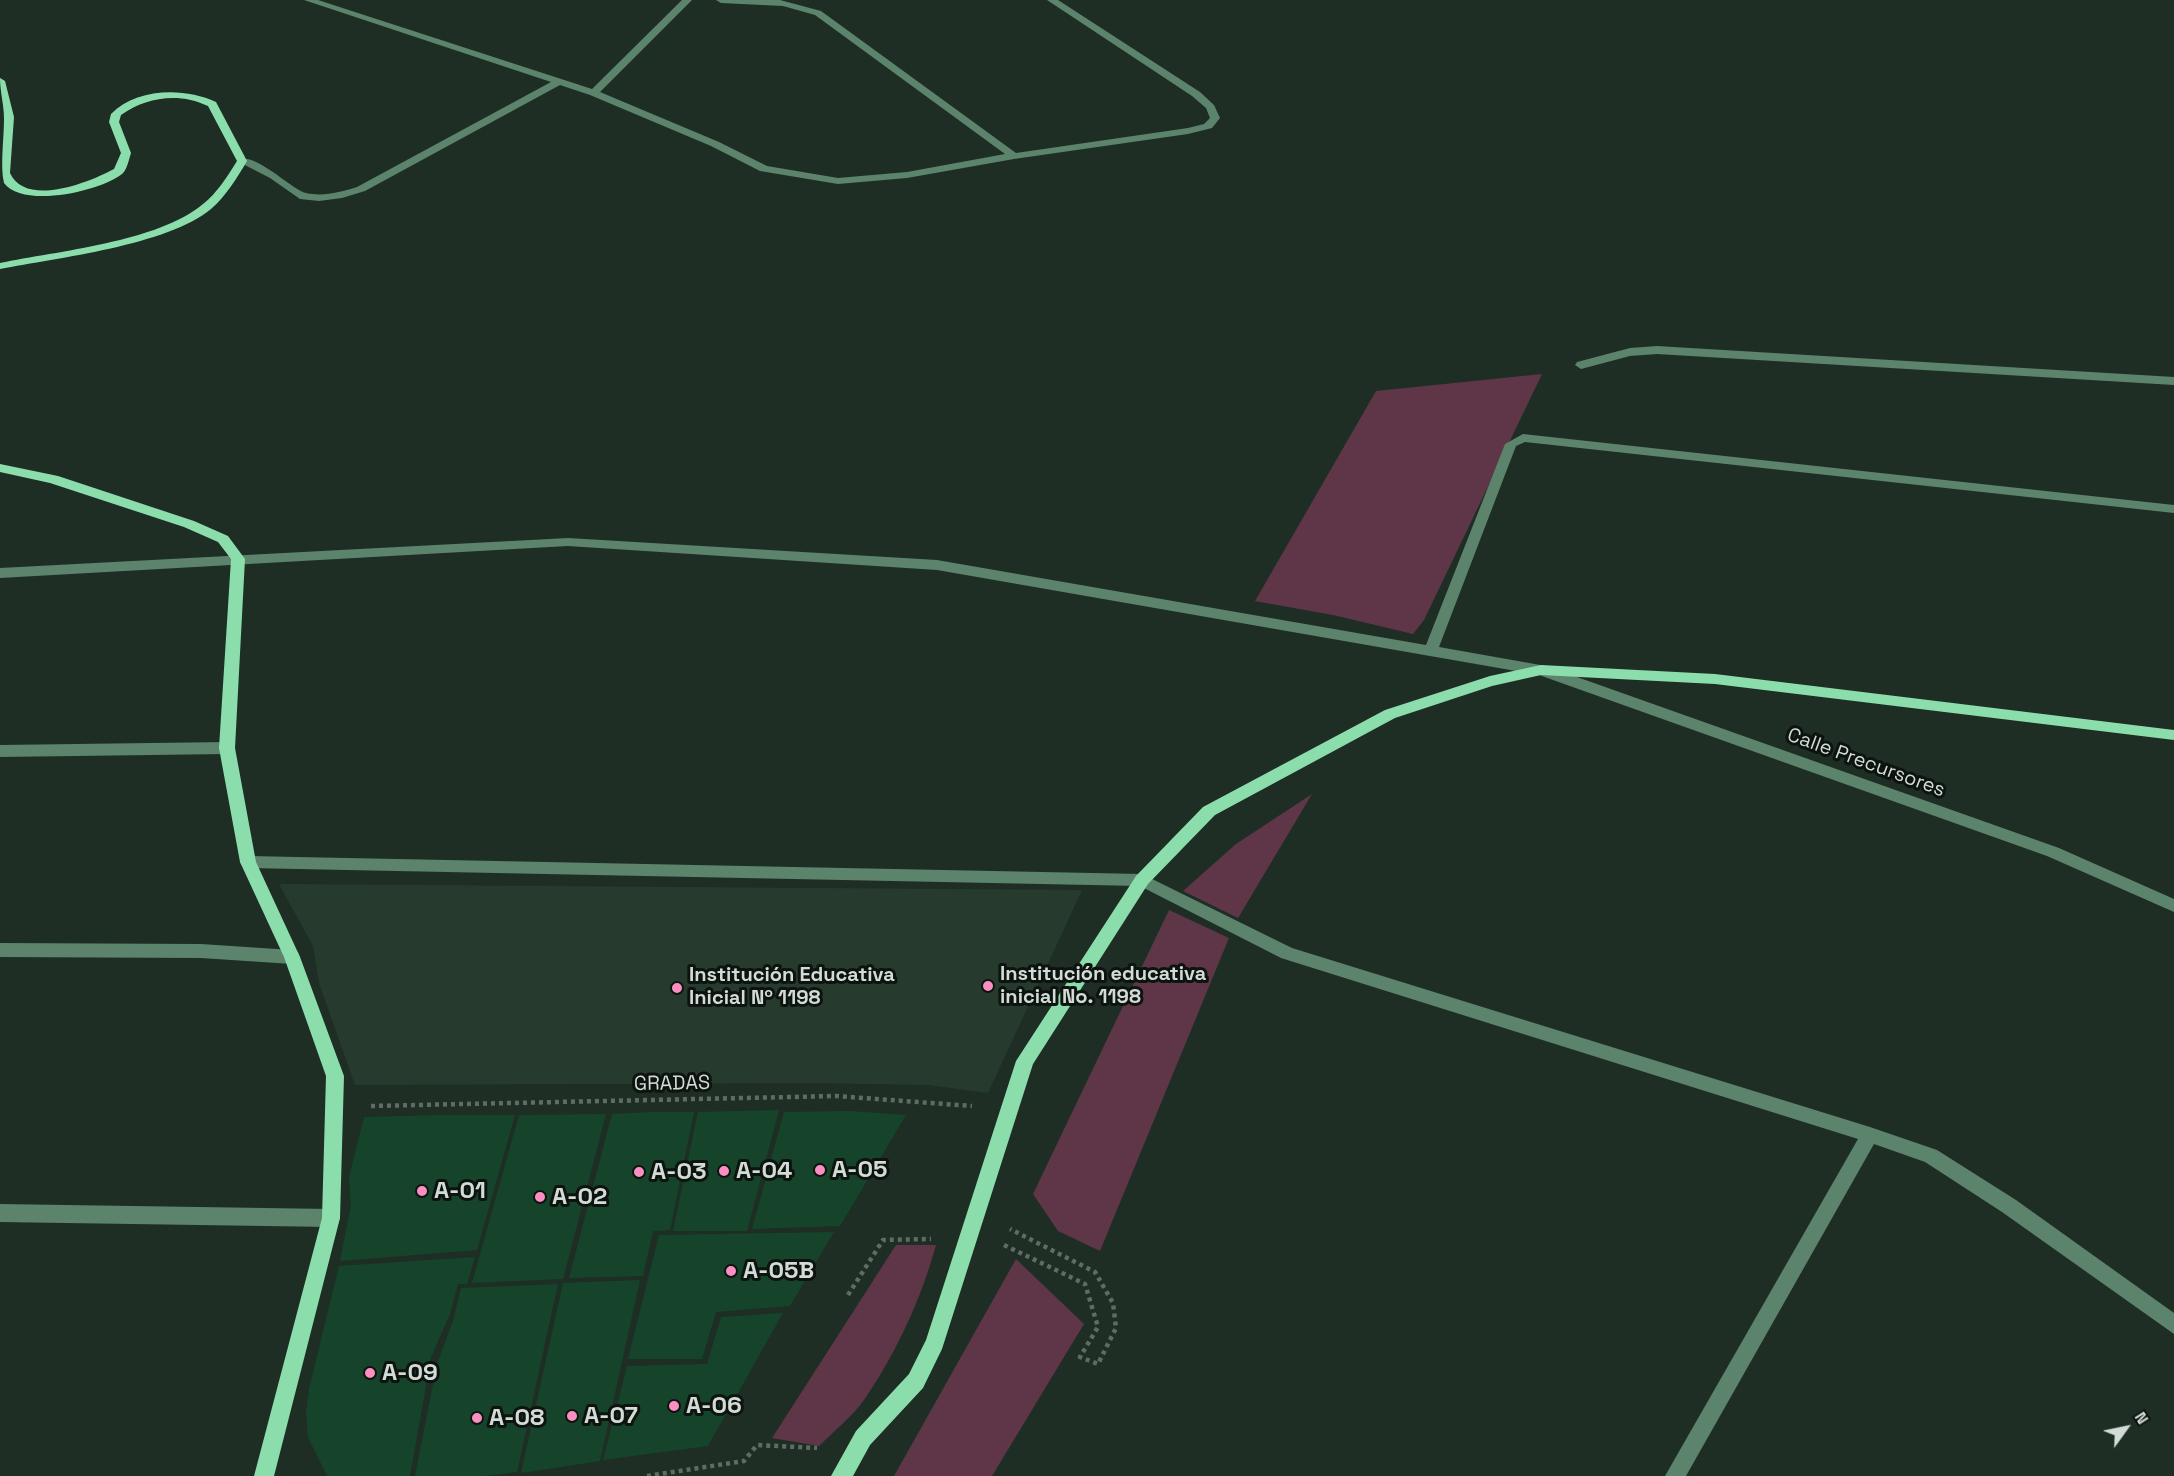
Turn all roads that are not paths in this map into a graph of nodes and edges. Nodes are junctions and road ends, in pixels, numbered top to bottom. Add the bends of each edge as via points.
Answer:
1 (309, 0) edge
2 (687, 0) edge
3 (721, 0) edge
4 (1052, 0) edge
5 (0, 81) edge
6 (561, 81) junction
7 (594, 93) junction
8 (4, 118) edge
9 (1014, 156) junction
10 (242, 161) junction
11 (4, 183) edge
12 (0, 266) edge
13 (1581, 364) dead end
14 (2174, 381) edge
15 (0, 468) edge
16 (2174, 508) edge
17 (238, 560) junction
18 (0, 573) edge
19 (1430, 652) junction
20 (1541, 670) junction
21 (2174, 735) edge
22 (227, 748) junction
23 (0, 751) edge
24 (248, 862) junction
25 (1142, 880) junction
26 (2174, 906) edge
27 (0, 950) edge
28 (292, 957) junction
29 (1870, 1135) junction
30 (0, 1213) edge
31 (331, 1218) junction
32 (2174, 1325) edge
33 (264, 1476) edge
34 (841, 1476) edge
35 (1675, 1476) edge

1 - 6 street
2 - 7 street
3 - 9 street via 776,1 818,13
4 - 9 street via 1196,94 1215,118 1208,126 1188,131
5 - 8 main road
6 - 7 street
6 - 10 street via 361,189 342,195 300,195 274,176
7 - 9 street via 764,169 838,181 907,175
8 - 11 main road
10 - 11 main road via 212,105 189,95 158,97 123,107 116,114 114,122 126,153 119,171 94,184 64,191 34,193
10 - 12 main road via 224,191 195,215 147,235
13 - 14 street via 1657,350
15 - 17 main road via 53,479 189,524 223,539
16 - 19 street via 1523,438 1511,444
17 - 18 street, Calle Precursores
17 - 19 street, Calle Precursores via 567,542 936,565
17 - 22 main road
19 - 20 street, Calle Precursores
20 - 21 main road via 1714,679
20 - 25 main road via 1490,681 1390,714 1209,811
20 - 26 street, Calle Precursores via 2053,852
22 - 23 street
22 - 24 main road
24 - 25 street
24 - 28 main road
25 - 29 street via 1287,953
25 - 34 main road via 1025,1061 935,1342 916,1381 863,1438
27 - 28 street via 201,951
28 - 31 main road via 335,1076
29 - 32 street via 1931,1156 2009,1206
29 - 35 street
30 - 31 street
31 - 33 main road

